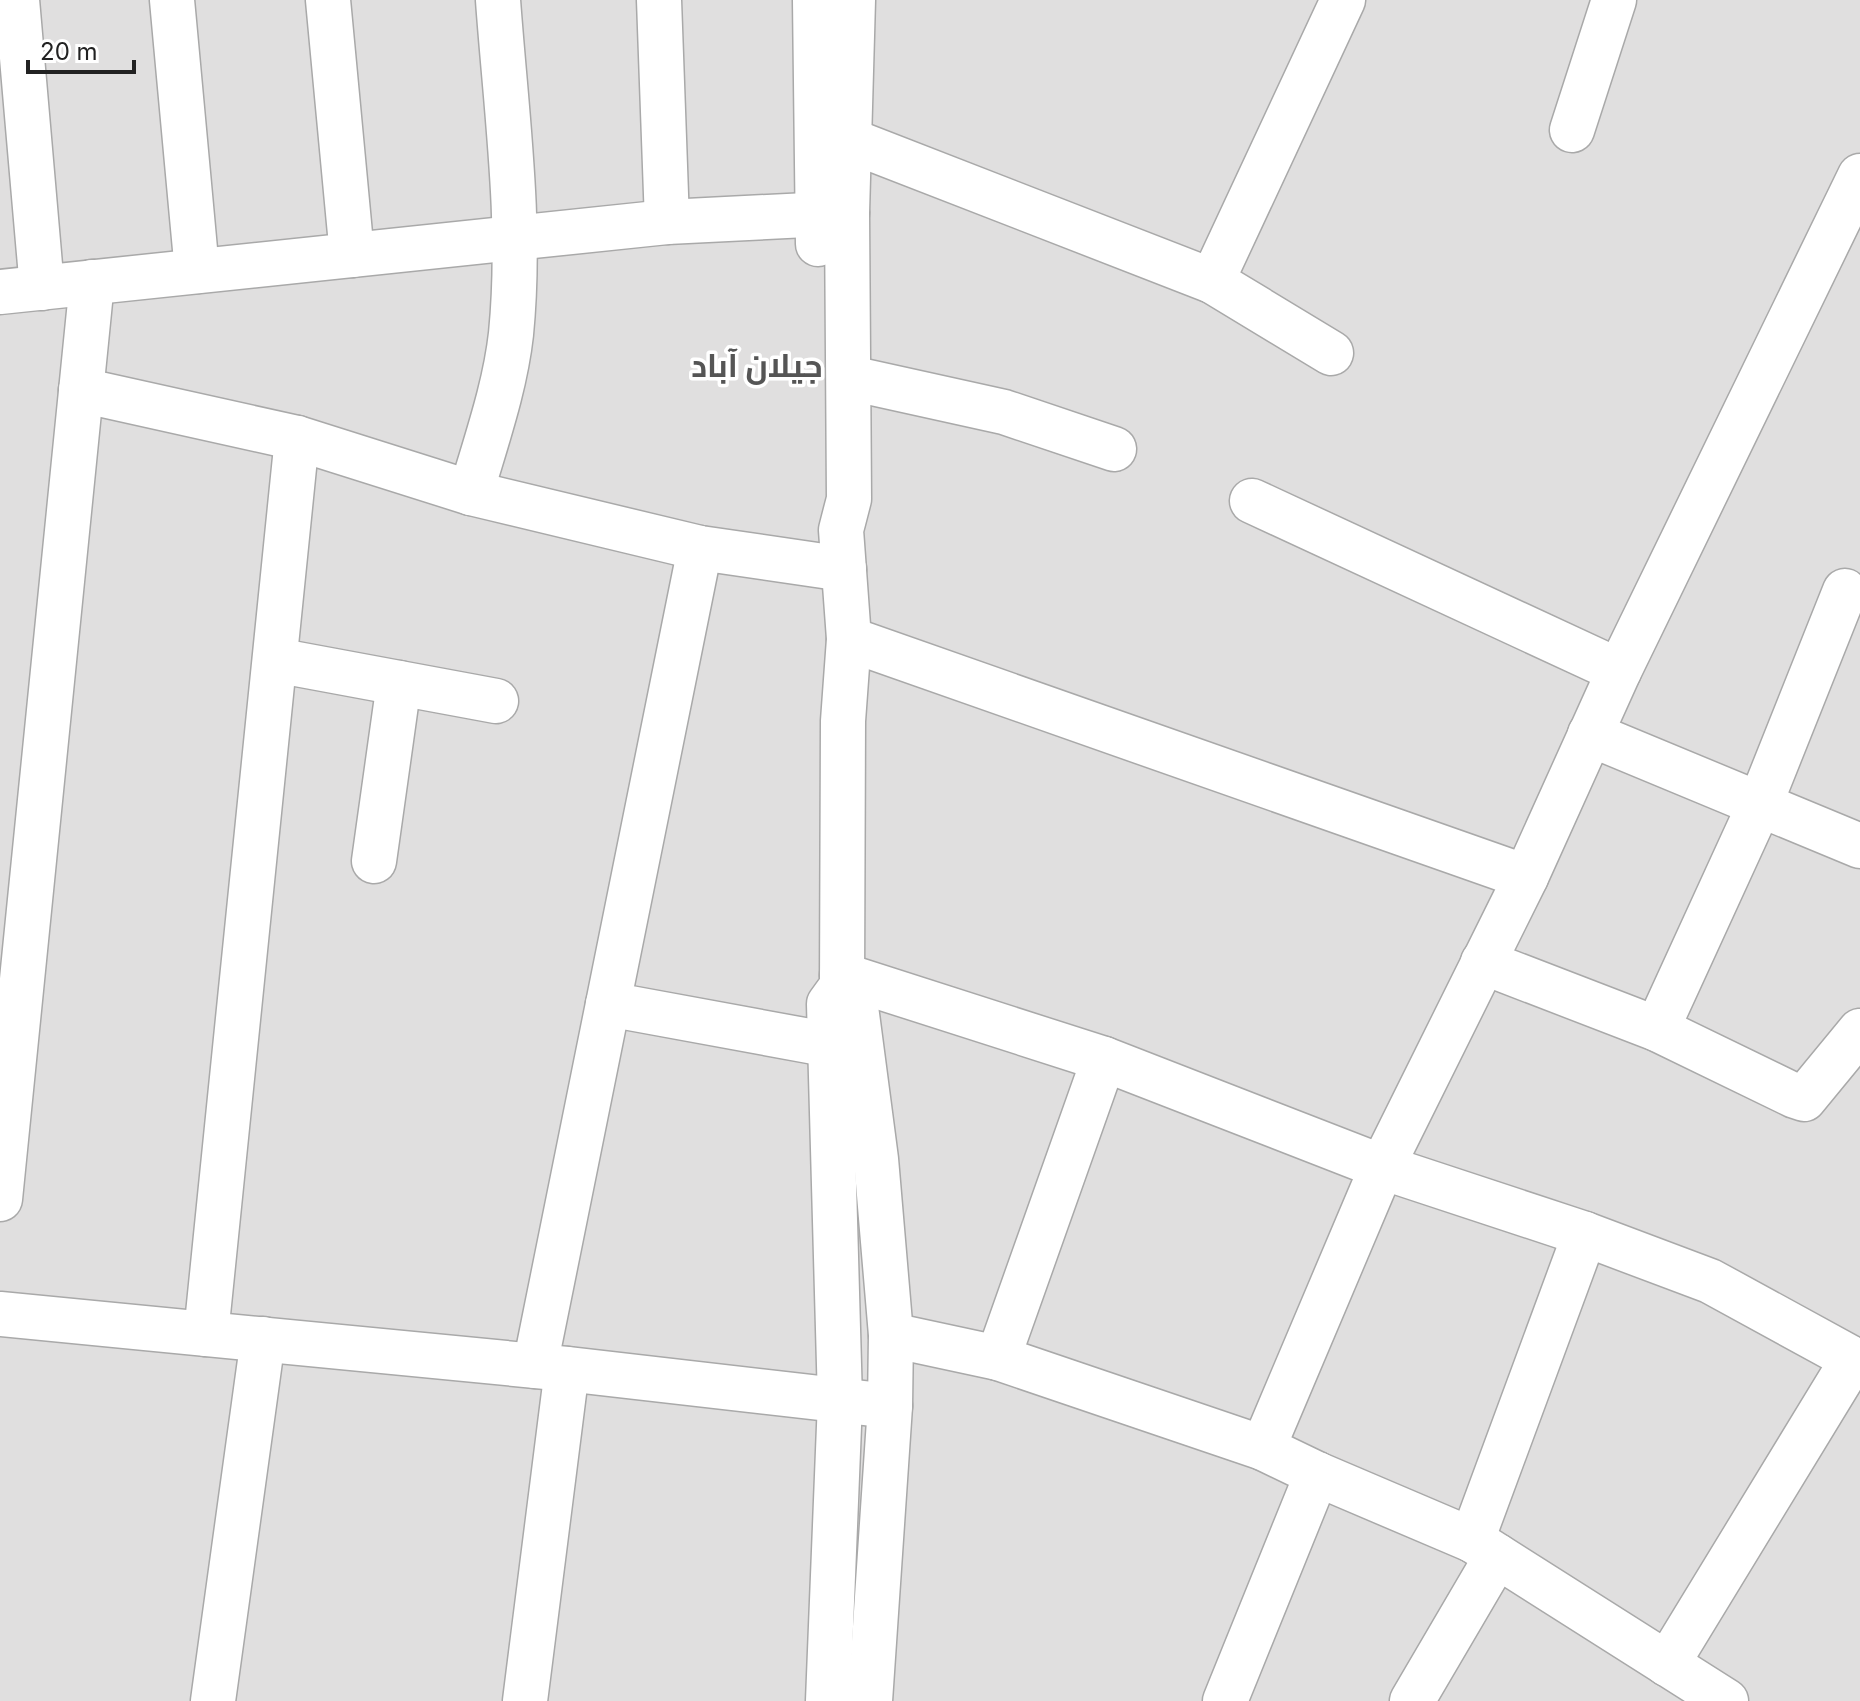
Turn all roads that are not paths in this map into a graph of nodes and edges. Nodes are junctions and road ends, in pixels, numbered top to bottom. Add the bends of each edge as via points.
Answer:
1 (17, 0) edge
2 (172, 0) edge
3 (328, 0) edge
4 (498, 0) edge
5 (659, 0) edge
6 (815, 0) edge
7 (853, 0) edge
8 (1343, 0) edge
9 (1614, 0) edge
10 (1572, 130) dead end
11 (849, 140) junction
12 (1860, 176) edge
13 (832, 214) junction
14 (667, 222) junction
15 (516, 238) junction
16 (352, 255) junction
17 (197, 271) junction
18 (1212, 281) junction
19 (92, 282) junction
20 (21, 290) edge
21 (1331, 353) dead end
22 (850, 378) junction
23 (81, 390) junction
24 (297, 438) junction
25 (1114, 449) dead end
26 (471, 493) junction
27 (1252, 501) dead end
28 (700, 548) junction
29 (842, 549) junction
30 (1845, 591) dead end
31 (849, 639) junction
32 (275, 660) junction
33 (1619, 671) junction
34 (399, 683) junction
35 (496, 701) dead end
36 (1590, 734) junction
37 (1760, 804) junction
38 (1860, 846) edge
39 (374, 861) dead end
40 (1526, 877) junction
41 (1483, 962) junction
42 (842, 981) junction
43 (608, 1004) junction
44 (1657, 1029) junction
45 (1860, 1031) edge
46 (831, 1045) junction
47 (1104, 1059) junction
48 (1382, 1167) junction
49 (0, 1199) edge
50 (1585, 1234) junction
51 (839, 1299) junction
52 (0, 1314) edge
53 (889, 1322) junction
54 (206, 1334) junction
55 (263, 1339) junction
56 (998, 1358) junction
57 (1856, 1361) edge
58 (551, 1367) junction
59 (840, 1401) junction
60 (890, 1406) junction
61 (1263, 1448) junction
62 (1317, 1474) junction
63 (1484, 1548) junction
64 (1667, 1664) junction
65 (213, 1701) edge
66 (525, 1701) edge
67 (828, 1701) edge
68 (870, 1701) edge
69 (1225, 1701) edge
70 (1412, 1701) edge
71 (1726, 1701) edge

1 - 20 street
2 - 17 street
3 - 16 street
4 - 15 street
5 - 14 street
6 - 13 street
7 - 11 street
8 - 18 street
9 - 10 street
11 - 13 street
11 - 18 street
12 - 33 street
13 - 14 street
13 - 22 street
13 - 29 street via 825,499
14 - 15 street
15 - 16 street
15 - 26 street via 503,382
16 - 17 street
17 - 19 street
18 - 21 street
19 - 20 street
19 - 23 street
22 - 25 street via 1004,412
22 - 29 street via 849,499
23 - 24 street
23 - 49 street
24 - 26 street
24 - 32 street
26 - 28 street
27 - 33 street
28 - 29 street
28 - 43 street
29 - 31 street
30 - 37 street
31 - 40 street
31 - 42 street via 843,721
32 - 34 street
32 - 54 street
33 - 36 street
34 - 35 street
34 - 39 street
36 - 37 street
36 - 40 street
37 - 38 street
37 - 44 street
40 - 41 street
41 - 44 street
41 - 48 street
42 - 46 street via 829,1004
42 - 47 street
42 - 53 street via 856,1007 876,1159
43 - 46 street
43 - 58 street
44 - 45 street via 1804,1099
46 - 51 street
47 - 48 street
47 - 56 street
48 - 50 street
48 - 61 street
50 - 57 street via 1710,1281
50 - 63 street
51 - 53 street
51 - 59 street
52 - 54 street
53 - 56 street
53 - 60 street
54 - 55 street
55 - 58 street
55 - 65 street
56 - 61 street
57 - 64 street
58 - 59 street
58 - 66 street
59 - 60 street
59 - 67 street
60 - 68 street
61 - 62 street
62 - 63 street
62 - 69 street
63 - 64 street
63 - 70 street
64 - 71 street

